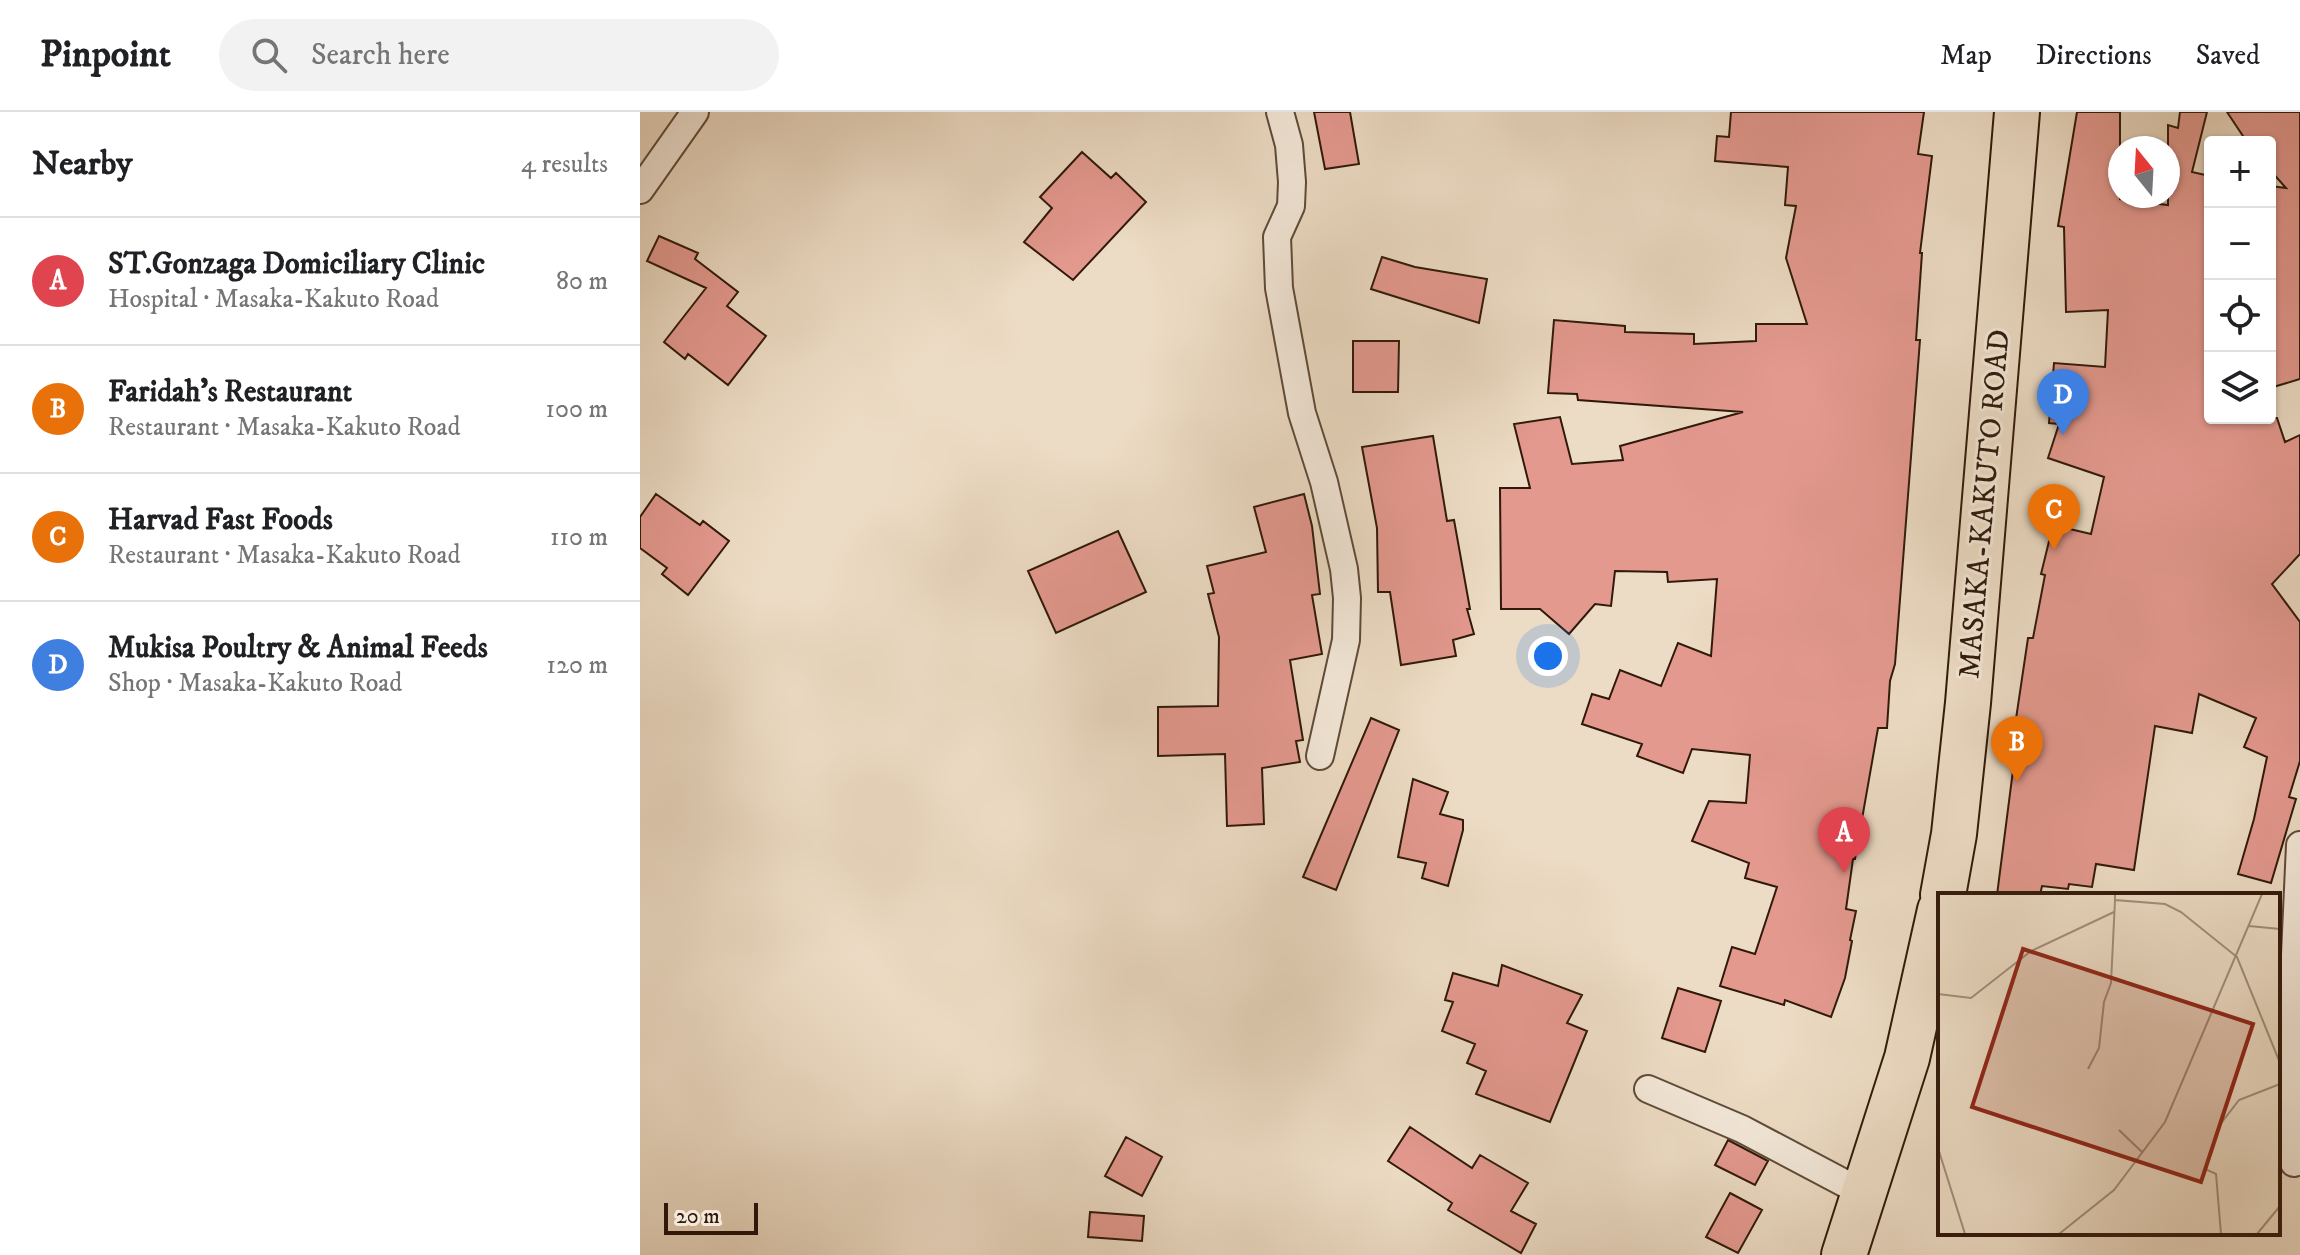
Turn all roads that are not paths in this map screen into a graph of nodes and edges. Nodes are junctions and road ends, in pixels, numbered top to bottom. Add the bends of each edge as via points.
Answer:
1 (695, 112) edge
2 (1280, 112) edge
3 (2017, 112) edge
4 (640, 190) edge
5 (1320, 756) dead end
6 (2300, 845) edge
7 (1943, 893) edge
8 (1938, 919) edge
9 (1648, 1089) dead end
10 (2300, 1161) edge
11 (1865, 1194) junction
12 (1844, 1255) edge

1 - 4 street
2 - 5 street via 1292,182 1291,206 1277,237 1279,288 1302,413 1324,482 1347,598 1346,640
3 - 7 highway, MASAKA-KAKUTO ROAD via 1968,703
6 - 10 street via 2288,1108 2294,1163
8 - 11 highway via 1907,1058
9 - 11 street via 1742,1129
11 - 12 highway

